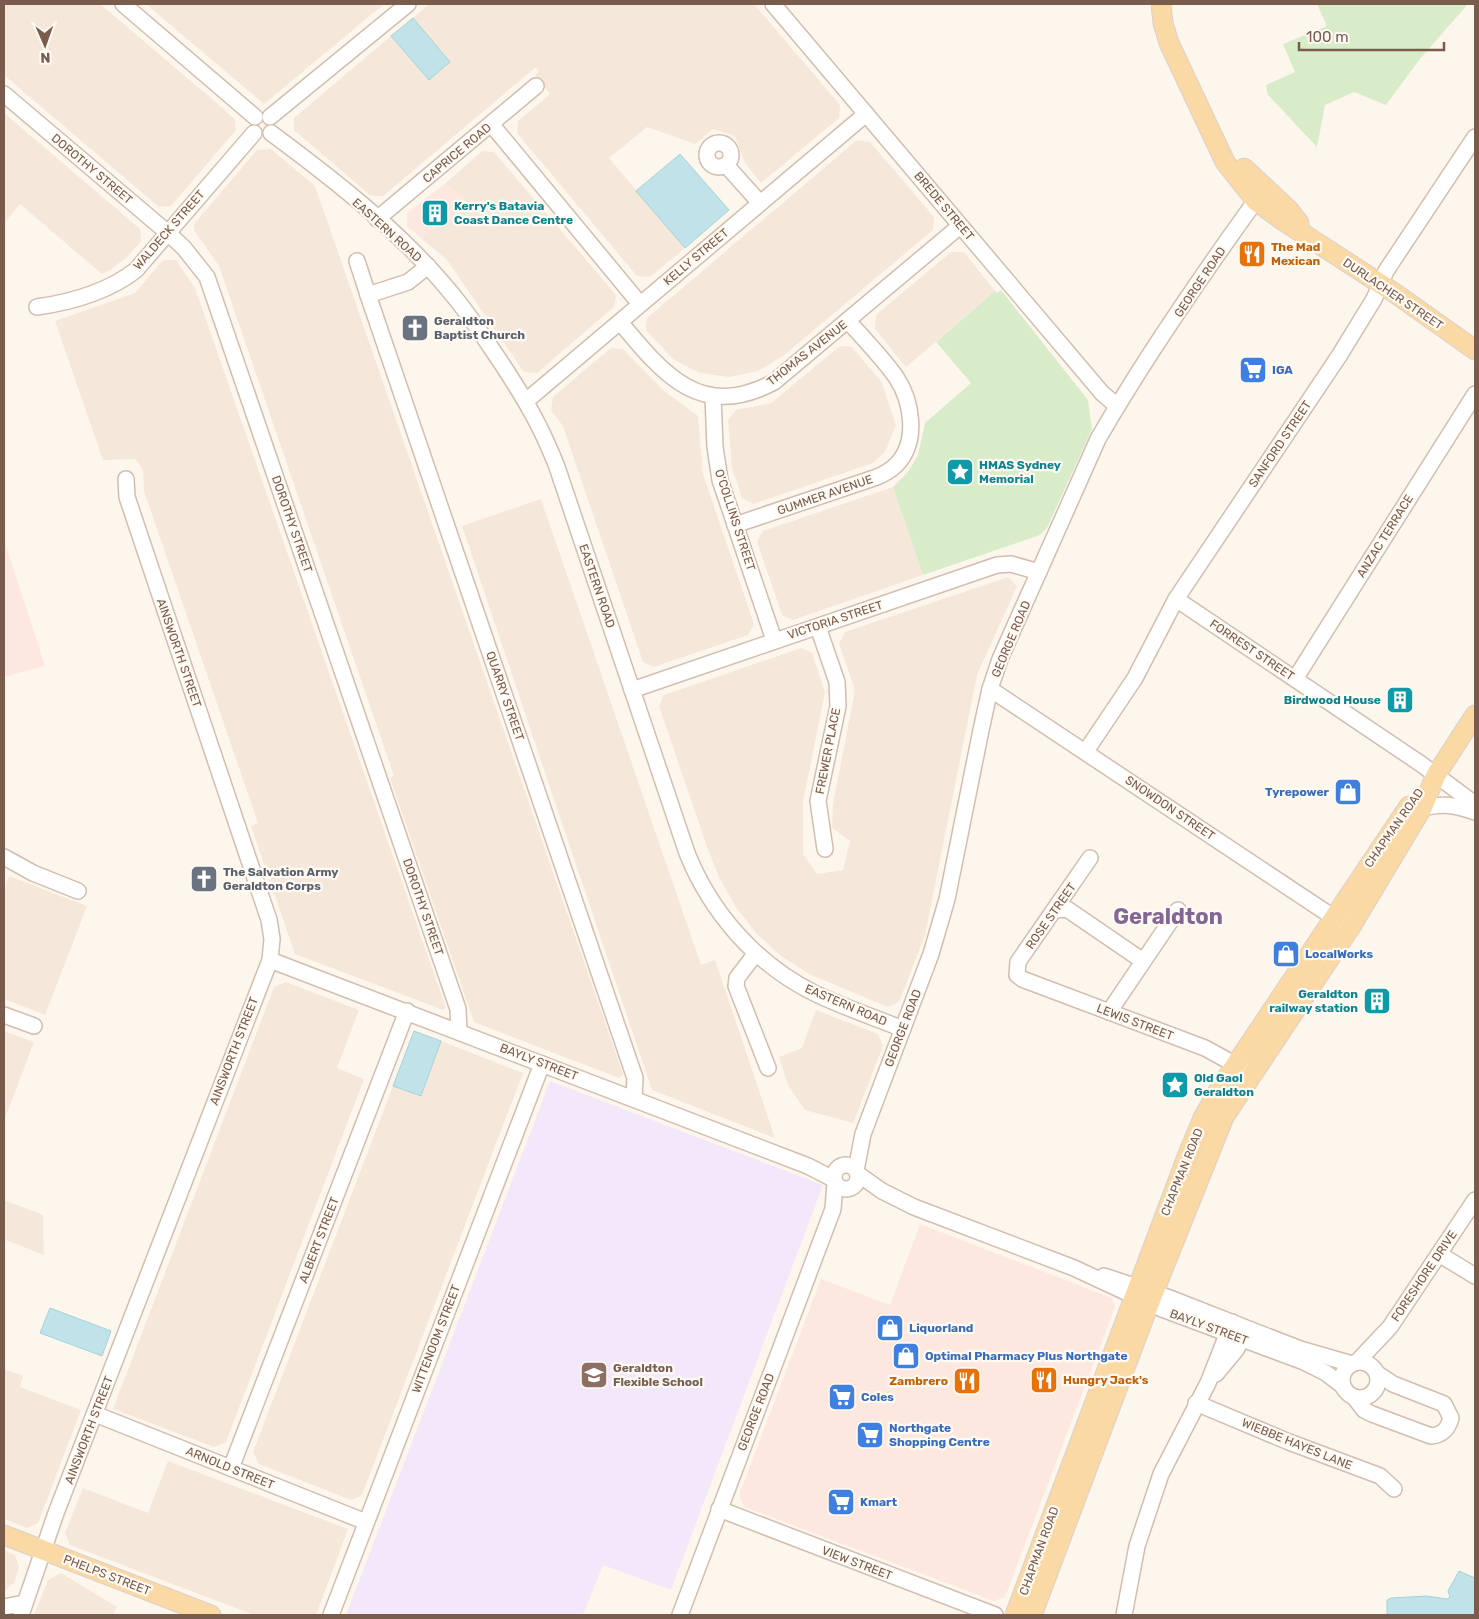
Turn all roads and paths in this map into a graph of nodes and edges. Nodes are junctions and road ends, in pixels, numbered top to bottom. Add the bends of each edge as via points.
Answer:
1 (123, 4) edge
2 (408, 4) edge
3 (773, 4) edge
4 (1161, 4) edge
5 (536, 86) dead end
6 (4, 94) edge
7 (866, 114) junction
8 (255, 117) junction
9 (270, 117) junction
10 (492, 125) junction
11 (254, 133) junction
12 (271, 133) junction
13 (1475, 137) edge
14 (726, 165) dead end
15 (1260, 195) junction
16 (760, 203) junction
17 (377, 219) junction
18 (960, 226) junction
19 (168, 233) junction
20 (357, 261) dead end
21 (428, 266) junction
22 (1381, 285) junction
23 (368, 295) junction
24 (640, 304) junction
25 (37, 306) dead end
26 (848, 321) junction
27 (620, 322) junction
28 (1475, 350) edge
29 (1475, 394) edge
30 (713, 396) junction
31 (526, 401) junction
32 (1117, 406) junction
33 (126, 479) dead end
34 (735, 525) junction
35 (1039, 572) junction
36 (1176, 599) junction
37 (818, 627) junction
38 (774, 640) junction
39 (1295, 679) junction
40 (990, 689) junction
41 (632, 690) junction
42 (1475, 715) edge
43 (1086, 752) junction
44 (1436, 775) junction
45 (1475, 804) edge
46 (1422, 808) junction
47 (1475, 812) edge
48 (825, 849) dead end
49 (4, 857) edge
50 (1090, 858) dead end
51 (78, 891) dead end
52 (1055, 910) junction
53 (1178, 910) dead end
54 (1342, 923) junction
55 (756, 953) junction
56 (270, 960) junction
57 (1143, 961) junction
58 (1017, 975) joint
59 (407, 1011) junction
60 (1109, 1012) junction
61 (4, 1015) edge
62 (34, 1026) dead end
63 (903, 1028) junction
64 (459, 1032) junction
65 (542, 1064) junction
66 (768, 1068) dead end
67 (1243, 1069) junction
68 (634, 1099) junction
69 (845, 1177) junction
70 (1475, 1200) edge
71 (1439, 1254) junction
72 (1475, 1276) edge
73 (1144, 1295) junction
74 (1390, 1327) junction
75 (1230, 1328) junction
76 (1246, 1334) junction
77 (1354, 1363) junction
78 (1377, 1372) junction
79 (1208, 1383) junction
80 (1343, 1386) junction
81 (1354, 1397) junction
82 (1196, 1403) junction
83 (95, 1414) junction
84 (231, 1468) junction
85 (1394, 1489) dead end
86 (719, 1509) junction
87 (366, 1522) junction
88 (4, 1535) edge
89 (43, 1550) junction
90 (4, 1607) edge
91 (23, 1609) edge
92 (211, 1615) edge
93 (331, 1615) edge
94 (680, 1615) edge
95 (995, 1615) edge
96 (1015, 1615) edge
97 (1032, 1615) edge
98 (1124, 1615) edge

1 - 8 street
2 - 9 street
3 - 7 street, BREDE STREET
4 - 15 main road, DURLACHER STREET via 1162,22 1169,43 1213,134
5 - 10 street, CAPRICE ROAD
6 - 19 street, DOROTHY STREET
7 - 16 street, KELLY STREET
7 - 18 street, BREDE STREET
8 - 9 street via 264,114
8 - 11 street via 251,123
9 - 12 street via 274,123
10 - 17 street, CAPRICE ROAD
10 - 24 street
11 - 12 street via 261,137
11 - 19 street, WALDECK STREET
12 - 17 street, EASTERN ROAD
13 - 22 street, SANFORD STREET via 1386,271
14 - 16 street
15 - 22 main road, DURLACHER STREET via 1289,210 1311,238
15 - 32 street, GEORGE ROAD
16 - 24 street, KELLY STREET
17 - 21 street, EASTERN ROAD
18 - 26 street, THOMAS AVENUE
18 - 32 street, BREDE STREET via 1102,393
19 - 25 street, WALDECK STREET via 136,270 118,284 60,304
19 - 64 street, DOROTHY STREET via 207,277 455,1000
20 - 23 street, QUARRY STREET
21 - 23 street via 408,282
21 - 31 street, EASTERN ROAD via 457,300
22 - 28 main road, DURLACHER STREET
22 - 36 street, SANFORD STREET via 1339,356
23 - 68 street, QUARRY STREET via 635,1078
24 - 27 street, KELLY STREET
26 - 30 street, THOMAS AVENUE via 766,386 732,397
26 - 34 street, GUMMER AVENUE via 896,378 904,394 911,419 903,456 877,478
27 - 30 street, THOMAS AVENUE via 645,353 674,380 688,389
27 - 31 street, KELLY STREET
29 - 39 street, ANZAC TERRACE
30 - 34 street, O'COLLINS STREET via 717,464
31 - 41 street, EASTERN ROAD via 557,467
32 - 35 street, GEORGE ROAD via 1098,440
33 - 56 street, AINSWORTH STREET via 127,497 269,920 272,939
34 - 38 street, O'COLLINS STREET
35 - 37 street, VICTORIA STREET via 1010,564 997,566
35 - 40 street, GEORGE ROAD
36 - 39 street, FORREST STREET
36 - 43 street, SANFORD STREET via 1135,678
37 - 38 street, VICTORIA STREET
37 - 48 street, FREWER PLACE via 836,682 838,706 818,801
38 - 41 street, VICTORIA STREET
39 - 44 street, FORREST STREET
40 - 43 street, SNOWDON STREET
40 - 63 street, GEORGE ROAD via 947,899 931,954
41 - 55 street, EASTERN ROAD via 694,870 721,914
42 - 44 main road, CHAPMAN ROAD
43 - 54 street, SNOWDON STREET
44 - 45 street, FORREST STREET
44 - 46 main road, CHAPMAN ROAD
44 - 54 main road, CHAPMAN ROAD via 1422,786
46 - 47 street via 1440,803
46 - 54 main road, CHAPMAN ROAD
49 - 51 street via 33,874
50 - 52 street, ROSE STREET
52 - 57 street via 1067,909
52 - 58 street, ROSE STREET via 1018,962
53 - 57 street
54 - 67 main road, CHAPMAN ROAD
55 - 63 street, EASTERN ROAD via 813,992
55 - 66 street via 737,978 736,986
56 - 59 street, BAYLY STREET
56 - 83 street, AINSWORTH STREET
57 - 60 street
58 - 60 street, LEWIS STREET
59 - 64 street, BAYLY STREET
59 - 84 street, ALBERT STREET
60 - 67 street, LEWIS STREET via 1205,1048
61 - 62 street
63 - 69 street, GEORGE ROAD
64 - 65 street, BAYLY STREET
65 - 68 street, BAYLY STREET
65 - 87 street, WITTENOOM STREET
67 - 73 main road, CHAPMAN ROAD
68 - 69 street, BAYLY STREET via 808,1166 826,1165
69 - 73 street, BAYLY STREET via 914,1207
69 - 86 street, GEORGE ROAD
70 - 71 street, FORESHORE DRIVE
71 - 72 street
71 - 74 street, FORESHORE DRIVE
73 - 75 street, BAYLY STREET
73 - 96 main road, CHAPMAN ROAD
73 - 97 main road, CHAPMAN ROAD
74 - 77 street, FORESHORE DRIVE
74 - 78 street, FORESHORE DRIVE via 1381,1346
75 - 76 street, BAYLY STREET
75 - 79 street
76 - 77 street, BAYLY STREET
76 - 79 street
76 - 80 street, BAYLY STREET via 1326,1373
77 - 78 street via 1367,1363
77 - 80 street via 1342,1376
78 - 81 street via 1378,1384 1373,1393 1364,1398
78 - 81 street via 1393,1384 1444,1404 1451,1418 1445,1430 1432,1436 1372,1414 1364,1410
79 - 82 street
80 - 81 street
82 - 85 street, WIEBBE HAYES LANE via 1380,1476
82 - 98 street via 1160,1474 1146,1513
83 - 84 street, ARNOLD STREET
83 - 89 street, AINSWORTH STREET
84 - 87 street, ARNOLD STREET
86 - 94 street, GEORGE ROAD
86 - 95 street, VIEW STREET
87 - 93 street, WITTENOOM STREET
88 - 89 main road, PHELPS STREET
89 - 91 street, AINSWORTH STREET
89 - 92 main road, PHELPS STREET
90 - 91 street

